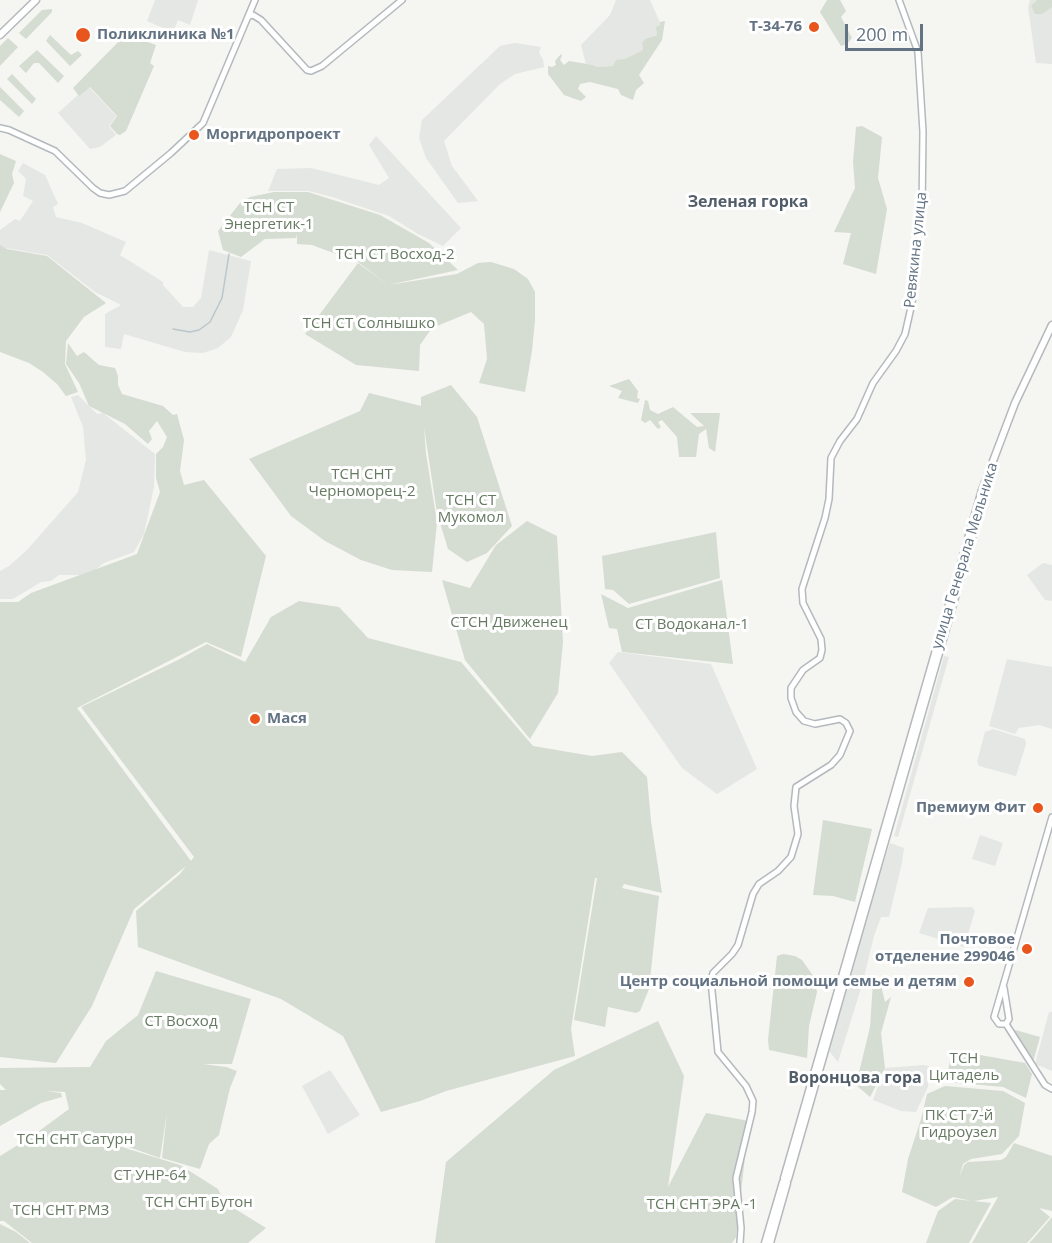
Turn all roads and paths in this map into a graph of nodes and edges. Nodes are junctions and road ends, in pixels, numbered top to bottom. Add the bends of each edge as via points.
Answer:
1 (36, 0) edge
2 (255, 0) edge
3 (402, 0) edge
4 (899, 0) edge
5 (249, 16) junction
6 (0, 35) edge
7 (0, 128) edge
8 (1051, 328) edge
9 (1052, 817) edge
10 (1004, 985) junction
11 (1006, 1024) junction
12 (1052, 1089) edge
13 (740, 1243) edge
14 (767, 1243) edge

1 - 6 main road
2 - 5 main road
3 - 5 main road via 311,71 261,20
4 - 13 main road, Ревякина улица via 918,52 923,126 922,210 912,303 896,351 873,383 831,458 829,499 802,589 803,603 821,639 822,650 820,658 803,670 791,688 796,712 804,721 815,724 840,719 850,731 831,765 796,787 798,834 791,857 759,884 738,945 713,973 711,981 718,1052 734,1069 753,1101 736,1178
5 - 7 main road via 203,123 127,190 109,195 96,191 50,148
8 - 14 main road, улица Генерала Мельника via 1015,403 982,490
9 - 10 main road
10 - 11 main road via 1009,1019
10 - 11 main road via 994,1017 999,1024
11 - 12 main road via 1045,1085

